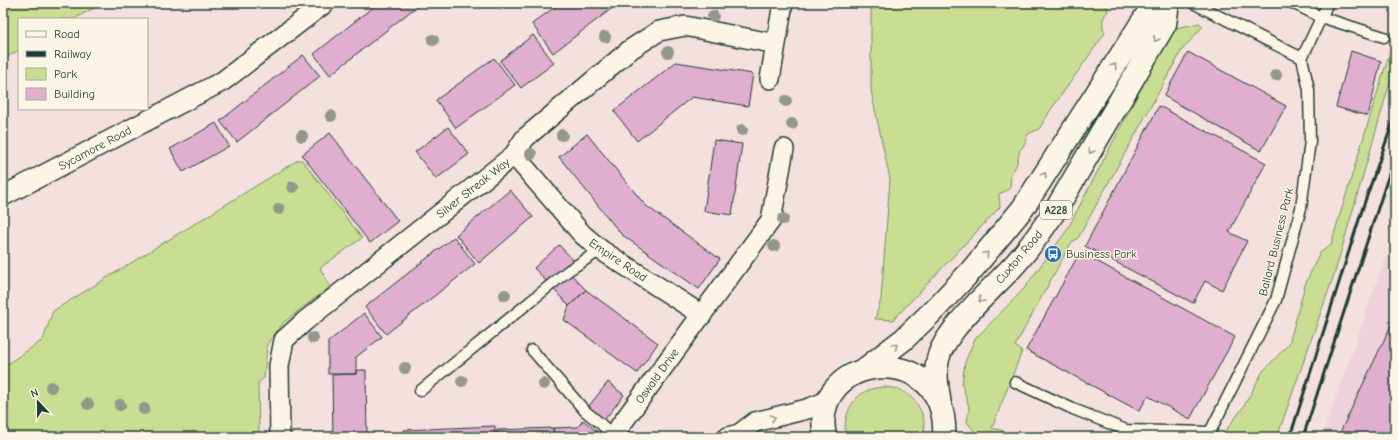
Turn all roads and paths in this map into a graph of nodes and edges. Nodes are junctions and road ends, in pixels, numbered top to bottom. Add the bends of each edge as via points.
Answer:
1 (325, 3) edge
2 (783, 3) edge
3 (1158, 3) edge
4 (1168, 3) edge
5 (1193, 3) edge
6 (1292, 3) edge
7 (1328, 3) edge
8 (1321, 17) junction
9 (1384, 37) dead end
10 (776, 44) junction
11 (1302, 58) junction
12 (770, 79) dead end
13 (784, 149) dead end
14 (514, 155) junction
15 (3, 196) edge
16 (601, 250) junction
17 (702, 315) junction
18 (532, 350) dead end
19 (864, 370) junction
20 (1015, 382) dead end
21 (420, 390) dead end
22 (828, 401) junction
23 (940, 405) junction
24 (740, 436) edge
25 (280, 437) edge
26 (612, 437) edge
27 (825, 437) edge
28 (944, 437) edge

1 - 15 street, Sycamore Road via 223,81
2 - 10 street
19 -> 3 main road, A228 via 896,346 918,325 999,238 1023,208 1148,13
4 -> 23 main road, Cuxton Road / A228 via 1165,24 1058,206 1028,249 961,321 942,348 937,368
5 - 11 lane
6 - 8 lane
7 - 8 lane
8 - 9 lane
8 - 11 lane
10 - 12 street
10 - 14 street, Silver Streak Way via 685,26 659,31 632,48 525,138
11 - 20 lane, Ballard Business Park via 1309,90 1310,141 1301,208 1276,300 1210,432 1126,430
13 - 17 street, Oswald Drive via 771,220
14 - 16 street, Empire Road via 582,234
14 - 25 street, Silver Streak Way via 284,340 279,366
16 - 17 street, Empire Road
16 - 21 lane via 569,270
17 - 26 street, Oswald Drive
18 - 26 lane via 585,411
19 - 22 main road via 839,385
19 - 23 main road via 887,367 908,372 930,387
24 -> 22 street via 755,422
22 - 27 main road via 823,418
23 - 28 main road via 944,420

